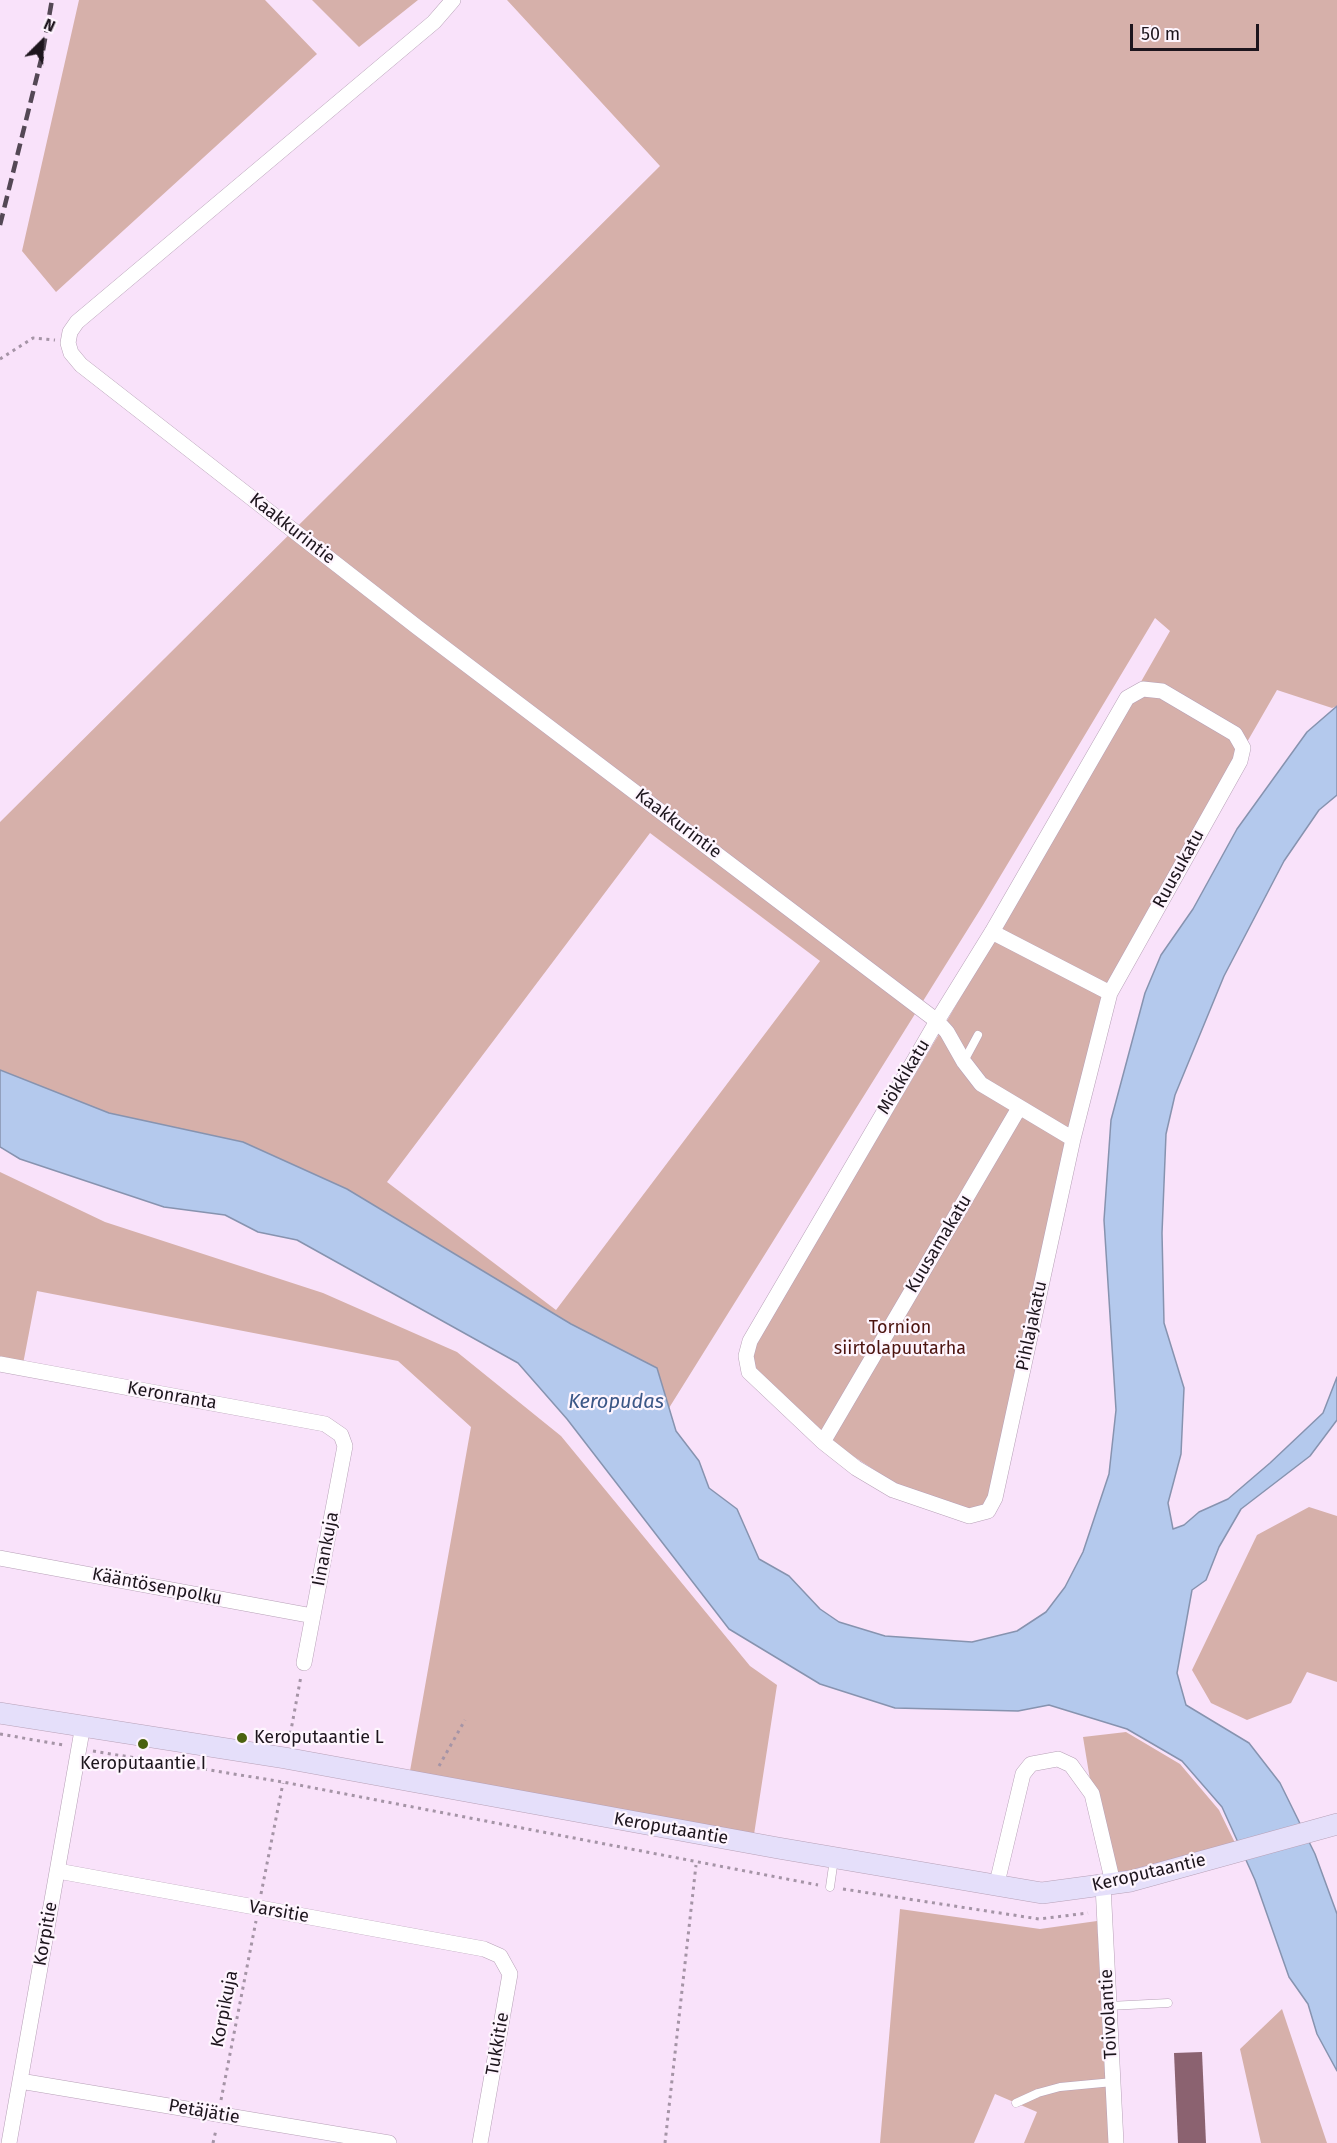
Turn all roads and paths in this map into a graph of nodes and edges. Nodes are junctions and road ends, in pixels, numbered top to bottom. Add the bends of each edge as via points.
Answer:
1 (453, 0) edge
2 (68, 343) junction
3 (0, 359) edge
4 (1128, 698) joint
5 (992, 932) junction
6 (1110, 993) junction
7 (937, 1021) junction
8 (978, 1035) dead end
9 (964, 1062) junction
10 (1019, 1108) junction
11 (1073, 1139) junction
12 (0, 1364) edge
13 (341, 1435) joint
14 (823, 1442) junction
15 (0, 1558) edge
16 (313, 1616) junction
17 (304, 1663) joint
18 (0, 1713) edge
19 (465, 1720) dead end
20 (83, 1725) junction
21 (0, 1734) edge
22 (78, 1748) junction
23 (285, 1758) junction
24 (283, 1782) junction
25 (432, 1786) junction
26 (1335, 1825) edge
27 (835, 1854) junction
28 (697, 1864) junction
29 (58, 1871) junction
30 (1108, 1884) junction
31 (830, 1887) junction
32 (996, 1887) junction
33 (259, 1908) junction
34 (1104, 1911) junction
35 (500, 1956) joint
36 (1168, 2003) dead end
37 (1109, 2006) junction
38 (20, 2081) junction
39 (1113, 2082) junction
40 (1017, 2103) dead end
41 (219, 2115) junction
42 (482, 2138) edge
43 (9, 2143) edge
44 (389, 2143) edge
45 (665, 2143) edge
46 (1116, 2143) edge

1 - 2 street via 434,22 77,322
2 - 3 path via 33,338
2 - 7 street, Kaakkurintie via 81,365
4 - 5 street, Mökkikatu
4 - 6 street, Ruusukatu via 1143,690 1162,691 1236,734 1243,748 1240,761
5 - 6 street
5 - 7 street, Mökkikatu
6 - 11 street
7 - 9 street
7 - 14 street, Mökkikatu via 750,1341 746,1356 749,1372
8 - 9 lane
9 - 10 street via 981,1084
10 - 11 street
10 - 14 street, Kuusamakatu
11 - 14 street, Pihlajakatu via 996,1498 988,1511 969,1516 893,1490
12 - 13 street, Keronranta via 325,1424
13 - 16 street, Iinankuja via 345,1446
15 - 16 street, Kääntösenpolku
16 - 17 street, Iinankuja
17 - 23 path, Korpikuja
18 - 20 street, Keroputaantie
19 - 25 path
20 - 22 street, Korpitie
20 - 23 street, Keroputaantie
21 - 22 path
22 - 24 path
22 - 29 street, Korpitie
23 - 24 path, Korpikuja
23 - 25 street, Keroputaantie
24 - 28 path
24 - 33 path, Korpikuja
25 - 27 street, Keroputaantie
26 - 30 street, Keroputaantie
27 - 31 lane
27 - 32 street, Keroputaantie
28 - 31 path
28 - 45 path
29 - 33 street, Varsitie
29 - 38 street, Korpitie
30 - 32 street, Keroputaantie via 1041,1893
30 - 32 street, Toivolantie via 1092,1794 1071,1765 1058,1759 1031,1764 1023,1774
30 - 34 street, Toivolantie
31 - 34 path via 1039,1919
33 - 35 street, Varsitie via 484,1949
33 - 41 path, Korpikuja
34 - 37 street, Toivolantie
35 - 42 street, Tukkitie via 510,1974
36 - 37 lane
37 - 39 street, Toivolantie
38 - 41 street, Petäjätie
38 - 43 street, Korpitie
39 - 40 lane via 1060,2087
39 - 46 street, Toivolantie
41 - 44 street, Petäjätie

